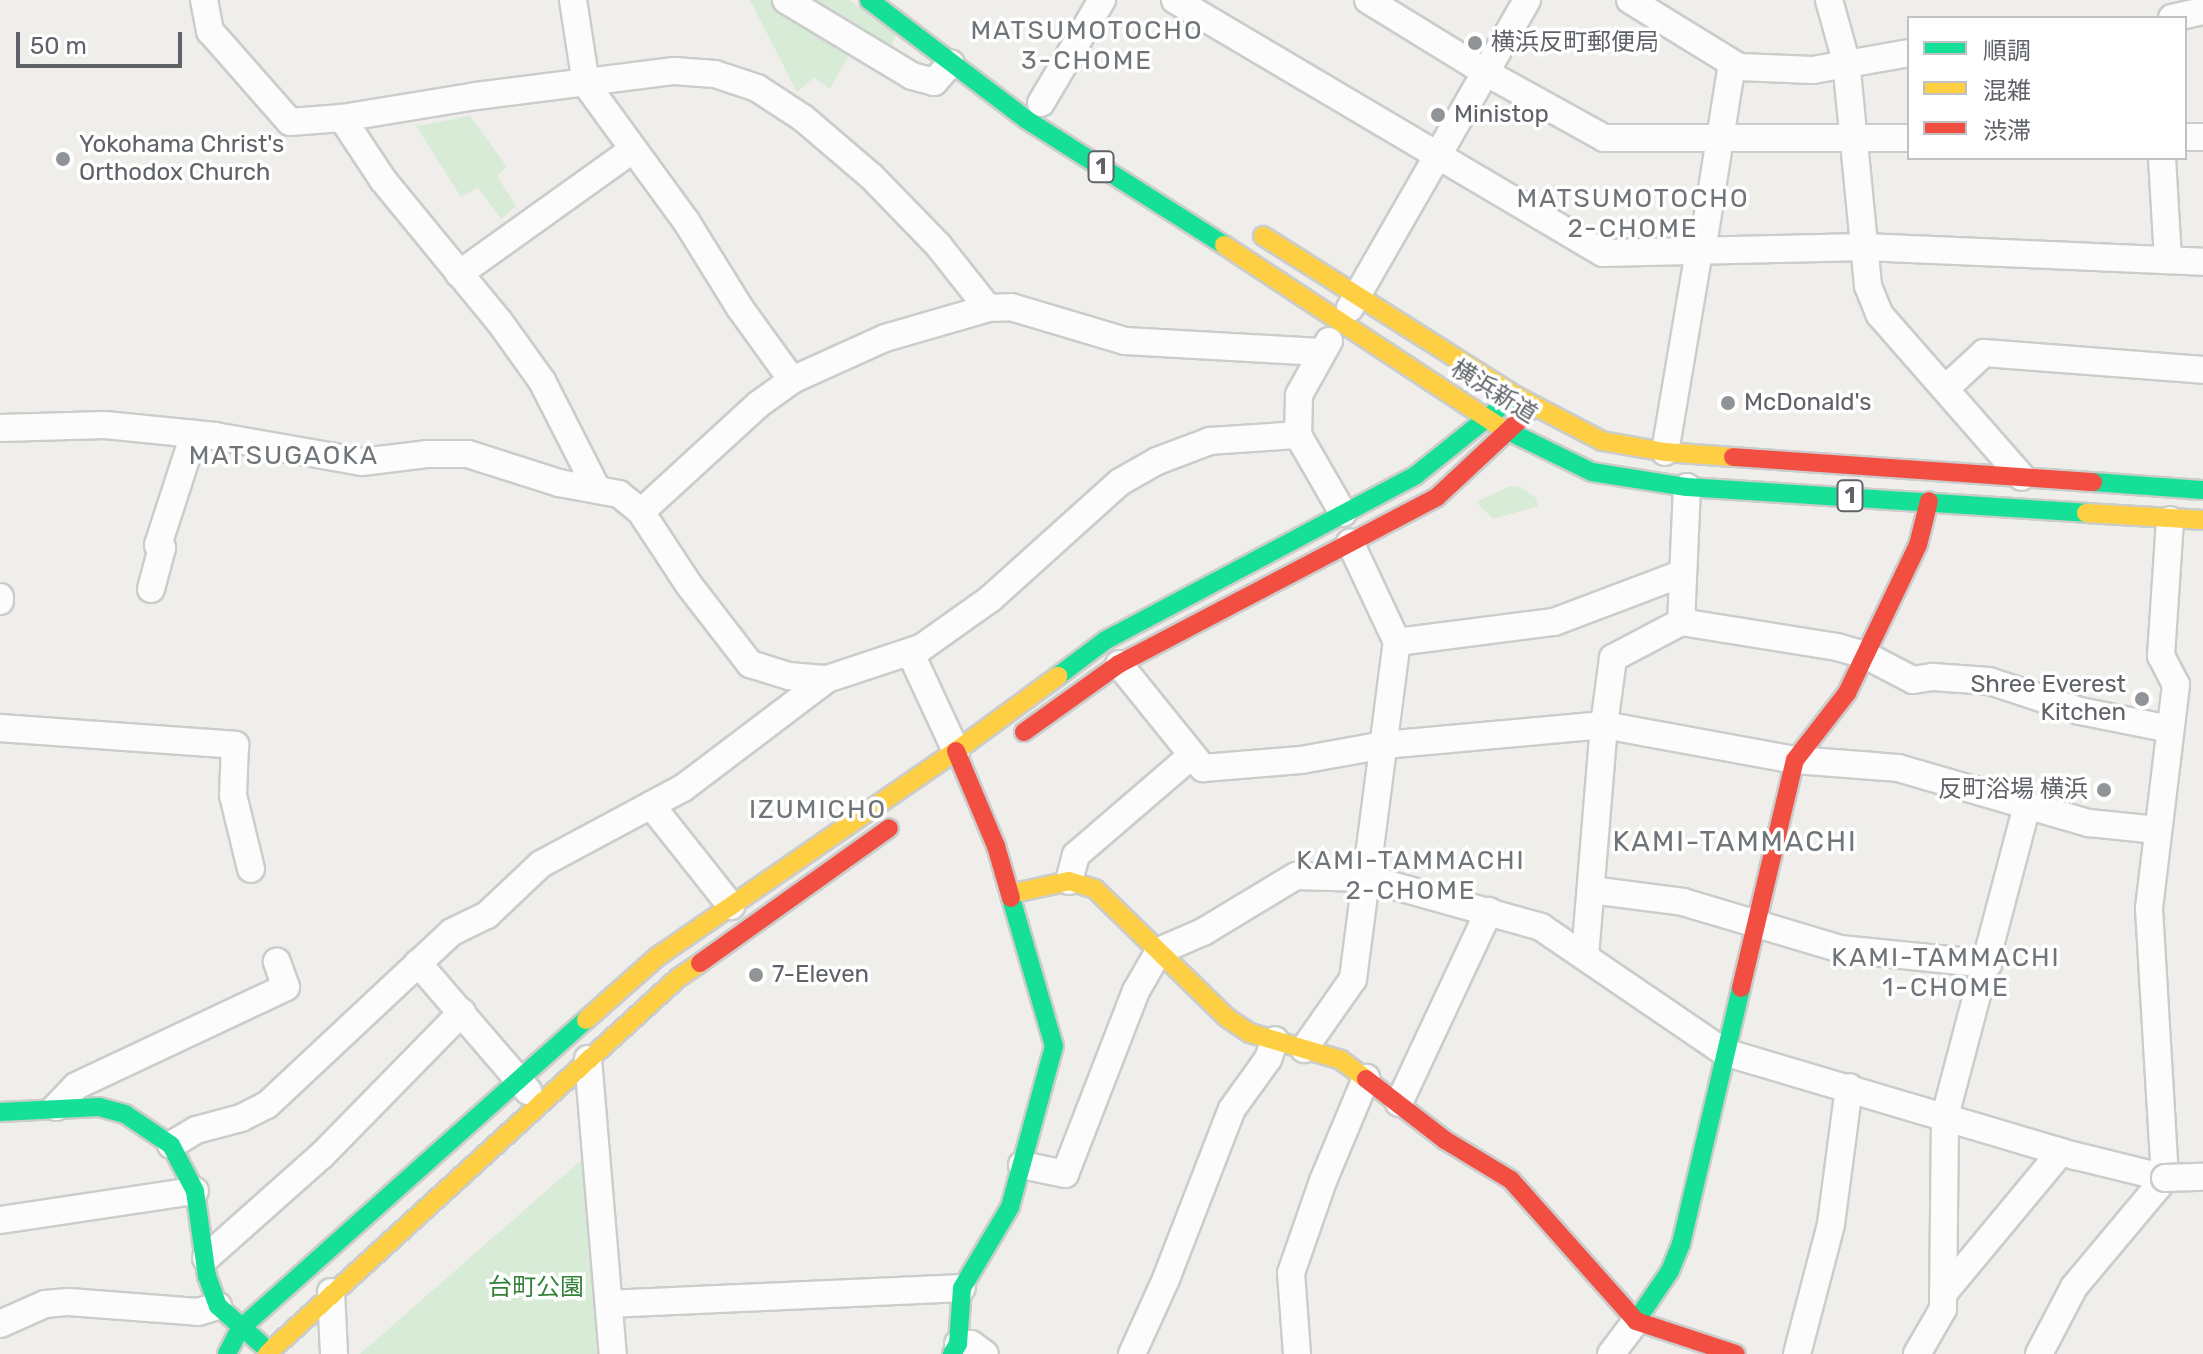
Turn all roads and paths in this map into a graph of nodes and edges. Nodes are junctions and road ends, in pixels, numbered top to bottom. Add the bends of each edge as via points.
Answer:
1 (204, 0) edge
2 (573, 0) edge
3 (786, 0) edge
4 (869, 0) edge
5 (1102, 0) edge
6 (1175, 0) edge
7 (1368, 0) edge
8 (1527, 0) edge
9 (1630, 0) edge
10 (1829, 0) edge
11 (2199, 0) edge
12 (1655, 7) edge
13 (2203, 11) edge
14 (2181, 16) edge
15 (1907, 53) edge
16 (1846, 61) junction
17 (951, 63) junction
18 (1732, 64) junction
19 (1485, 72) junction
20 (586, 84) junction
21 (1042, 102) dead end
22 (342, 118) junction
23 (1719, 138) junction
24 (1852, 138) junction
25 (1907, 138) edge
26 (632, 150) junction
27 (1437, 155) junction
28 (2162, 160) edge
29 (1241, 222) dead end
30 (1864, 247) junction
31 (1701, 250) junction
32 (2168, 258) junction
33 (2203, 262) edge
34 (459, 274) junction
35 (1359, 293) junction
36 (988, 308) junction
37 (1342, 320) junction
38 (1321, 352) junction
39 (2203, 370) edge
40 (792, 380) junction
41 (1945, 389) junction
42 (1516, 396) junction
43 (1534, 406) junction
44 (1485, 417) junction
45 (0, 428) edge
46 (1507, 432) junction
47 (194, 434) junction
48 (1298, 435) junction
49 (1665, 452) junction
50 (2022, 477) junction
51 (1687, 487) junction
52 (597, 489) junction
53 (2203, 490) edge
54 (1929, 501) junction
55 (641, 512) junction
56 (1343, 513) junction
57 (2170, 520) junction
58 (2203, 520) edge
59 (1350, 542) junction
60 (1681, 574) junction
61 (151, 589) dead end
62 (1681, 622) junction
63 (1397, 642) junction
64 (911, 654) junction
65 (1865, 655) junction
66 (1119, 664) junction
67 (827, 679) junction
68 (1604, 725) junction
69 (0, 728) edge
70 (2170, 729) junction
71 (1010, 742) dead end
72 (1384, 745) junction
73 (1191, 756) junction
74 (986, 759) dead end
75 (1795, 760) junction
76 (958, 769) junction
77 (651, 805) junction
78 (2027, 806) junction
79 (901, 819) dead end
80 (2158, 830) junction
81 (251, 869) dead end
82 (1366, 878) junction
83 (1069, 881) junction
84 (1591, 890) junction
85 (1010, 894) junction
86 (731, 906) junction
87 (1489, 911) junction
88 (1756, 923) junction
89 (1159, 951) junction
90 (1585, 956) junction
91 (277, 962) dead end
92 (418, 963) junction
93 (1988, 964) junction
94 (462, 1012) junction
95 (1275, 1040) junction
96 (1304, 1049) junction
97 (1724, 1052) junction
98 (588, 1059) junction
99 (1366, 1078) junction
100 (519, 1080) junction
101 (1849, 1087) junction
102 (1399, 1103) junction
103 (539, 1104) junction
104 (56, 1107) junction
105 (0, 1112) edge
106 (1945, 1116) junction
107 (171, 1145) junction
108 (2061, 1152) junction
109 (1022, 1165) junction
110 (2203, 1177) edge
111 (2165, 1178) junction
112 (195, 1191) junction
113 (0, 1220) edge
114 (206, 1258) junction
115 (962, 1288) junction
116 (331, 1292) junction
117 (1943, 1294) junction
118 (609, 1304) junction
119 (218, 1306) junction
120 (1636, 1321) junction
121 (0, 1324) edge
122 (240, 1329) junction
123 (955, 1349) edge
124 (268, 1352) edge
125 (227, 1354) edge
126 (334, 1354) edge
127 (613, 1354) edge
128 (985, 1354) edge
129 (1132, 1354) edge
130 (1297, 1354) edge
131 (1611, 1354) edge
132 (1736, 1354) edge
133 (1797, 1354) edge
134 (1917, 1354) edge
135 (2039, 1354) edge

1 - 22 street via 210,31 290,122
2 - 20 street
3 - 17 street via 912,76 934,82
4 - 17 main road, 横浜新道 / 1
5 - 21 street
6 - 27 street
7 - 19 street
8 - 19 street
9 - 12 street
10 - 16 street
11 - 13 street
12 - 18 street
13 - 14 street
15 - 16 street
16 - 18 street via 1813,70
16 - 24 street
17 - 37 main road, 横浜新道 / 1 via 1027,120
18 - 23 street
19 - 23 street via 1604,138
19 - 27 street
20 - 22 street
20 - 26 street
20 - 36 street via 674,71 715,74 757,88 803,118 871,176 938,245
22 - 34 street via 383,180
23 - 24 street
23 - 31 street
24 - 25 street
24 - 30 street
26 - 34 street
26 - 40 street
27 - 31 street via 1603,253
27 - 35 street
28 - 32 street
29 - 35 main road, 横浜新道 / 1
30 - 31 street
30 - 32 street
30 - 41 street via 1868,286 1880,315
31 - 49 street
32 - 33 street
34 - 52 street via 542,381
35 - 37 street
35 - 42 main road, 横浜新道 / 1
36 - 38 street via 1011,307 1125,341
36 - 40 street via 885,338
37 - 38 street
37 - 44 main road, 横浜新道 / 1
38 - 48 street via 1299,395
39 - 41 street via 1984,353
40 - 55 street
41 - 50 street
42 - 43 main road, 横浜新道 / 1
42 - 44 main road
43 - 46 main road
43 - 49 main road, 横浜新道 / 1 via 1602,441
44 - 46 main road, 横浜新道 / 1
44 - 56 main road via 1416,475
45 - 47 street via 105,425
46 - 51 main road, 横浜新道 / 1 via 1592,472
46 - 59 main road via 1437,497
47 - 52 street via 362,462 468,454 559,483
47 - 61 street via 158,545 162,548
48 - 56 street
48 - 64 street via 1210,441 1120,482 990,599
49 - 50 main road, 横浜新道 / 1
50 - 53 main road, 横浜新道 / 1
51 - 54 main road, 横浜新道 / 1
51 - 60 street
52 - 55 street via 619,494
54 - 57 main road, 横浜新道 / 1
54 - 65 main road via 1918,545
55 - 67 street via 750,664 789,676
56 - 76 main road via 1106,640
57 - 58 main road, 横浜新道 / 1
57 - 70 street via 2161,656 2176,685
59 - 63 street
59 - 66 main road
60 - 62 street
60 - 63 street via 1554,622
62 - 65 street
62 - 68 street via 1613,658
63 - 72 street
64 - 67 street
64 - 76 street
65 - 70 street via 1913,680 1989,681 2080,711
65 - 75 main road via 1847,693
66 - 71 main road
66 - 73 street
67 - 77 street via 683,788
68 - 72 street
68 - 75 street
68 - 84 street
69 - 81 street via 235,745 233,795
70 - 80 street
72 - 73 street via 1301,760 1203,768
72 - 82 street
73 - 83 street via 1076,855
74 - 76 main road
75 - 78 street via 1898,768
75 - 88 main road
76 - 85 main road via 996,846
76 - 86 main road
77 - 86 street
77 - 92 street via 541,864 487,915 452,932
78 - 80 street via 2089,823
78 - 93 street
79 - 98 main road via 678,978
80 - 111 street via 2149,908
82 - 87 street
82 - 89 street via 1296,876 1203,932
82 - 96 street via 1353,979
83 - 85 main road
83 - 89 main road via 1095,889
84 - 88 street via 1683,902
84 - 90 street
85 - 109 main road via 1054,1046
86 - 100 main road via 657,957
87 - 90 street via 1541,927
87 - 102 street
88 - 93 street via 1841,949
88 - 97 main road
89 - 95 main road via 1226,1017 1250,1033
89 - 109 street via 1136,991 1065,1174
90 - 97 street
91 - 104 street via 286,987 76,1086
92 - 94 street
92 - 107 street via 267,1105 196,1130
93 - 106 street
94 - 100 street
94 - 114 street via 322,1155
95 - 96 main road
95 - 129 street via 1268,1059 1232,1109
96 - 99 main road via 1341,1060
97 - 101 street
97 - 120 main road via 1681,1244 1670,1271
98 - 103 main road
98 - 118 street
99 - 102 main road
99 - 130 street via 1291,1273
100 - 103 street
100 - 122 main road
101 - 106 street
101 - 133 street via 1831,1224
102 - 120 main road via 1445,1140 1511,1180
103 - 116 main road
104 - 105 main road
104 - 107 main road via 99,1107 125,1114
106 - 108 street
106 - 117 street
107 - 112 main road
108 - 111 street
108 - 117 street
109 - 115 main road via 1010,1207
110 - 111 street, bridge
111 - 135 street via 2074,1287
112 - 113 street
112 - 114 main road
114 - 119 main road
115 - 118 street
115 - 123 main road
116 - 124 main road
116 - 126 street
117 - 134 street via 1943,1309
118 - 127 street
119 - 121 street via 198,1312 69,1302 45,1304
119 - 122 main road
120 - 131 street
120 - 132 main road
122 - 124 main road
122 - 125 main road
123 - 128 street via 971,1344

